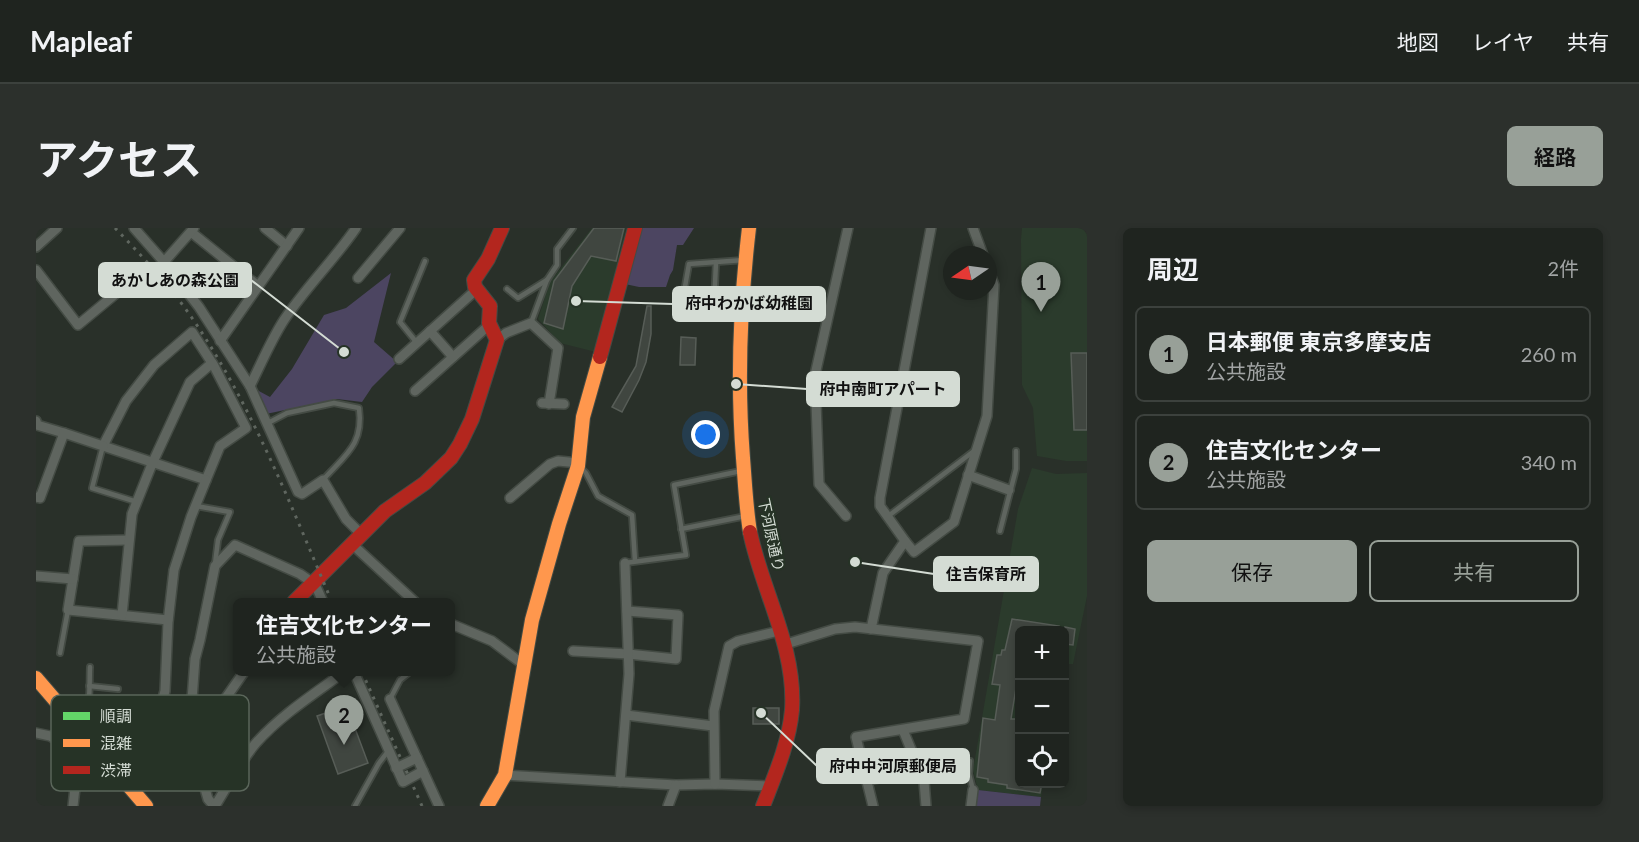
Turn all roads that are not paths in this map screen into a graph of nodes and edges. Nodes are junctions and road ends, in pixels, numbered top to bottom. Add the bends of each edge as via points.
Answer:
1 (57, 228) edge
2 (134, 228) edge
3 (265, 228) edge
4 (299, 228) edge
5 (356, 228) edge
6 (400, 228) edge
7 (502, 228) edge
8 (573, 228) edge
9 (635, 228) edge
10 (749, 228) edge
11 (848, 228) edge
12 (931, 228) edge
13 (973, 228) edge
14 (193, 230) edge
15 (287, 246) junction
16 (980, 246) edge
17 (36, 247) edge
18 (745, 260) junction
19 (425, 261) dead end
20 (164, 262) junction
21 (716, 262) junction
22 (36, 270) edge
23 (142, 272) dead end
24 (358, 278) dead end
25 (547, 280) junction
26 (258, 286) junction
27 (477, 289) junction
28 (507, 289) dead end
29 (683, 298) dead end
30 (993, 300) edge
31 (714, 306) dead end
32 (531, 323) junction
33 (488, 326) junction
34 (430, 331) junction
35 (220, 340) junction
36 (497, 340) junction
37 (417, 343) junction
38 (453, 357) junction
39 (399, 359) dead end
40 (212, 363) junction
41 (250, 386) junction
42 (415, 391) dead end
43 (564, 404) dead end
44 (36, 421) edge
45 (268, 423) junction
46 (64, 433) junction
47 (103, 446) junction
48 (976, 450) junction
49 (1016, 451) dead end
50 (152, 464) junction
51 (579, 465) junction
52 (744, 471) junction
53 (968, 475) junction
54 (206, 480) junction
55 (323, 480) junction
56 (1009, 490) junction
57 (36, 497) edge
58 (524, 500) dead end
59 (137, 502) junction
60 (196, 506) junction
61 (747, 516) junction
62 (846, 516) dead end
63 (887, 517) junction
64 (681, 529) junction
65 (1000, 531) dead end
66 (129, 540) junction
67 (358, 540) junction
68 (905, 541) junction
69 (635, 561) junction
70 (625, 563) joint
71 (215, 566) junction
72 (36, 576) edge
73 (73, 579) junction
74 (314, 582) junction
75 (299, 598) edge
76 (321, 598) edge
77 (410, 598) edge
78 (68, 610) junction
79 (627, 611) junction
80 (122, 615) junction
81 (168, 620) junction
82 (455, 626) edge
83 (871, 629) junction
84 (779, 631) junction
85 (783, 645) junction
86 (573, 651) dead end
87 (60, 653) dead end
88 (628, 654) junction
89 (524, 665) junction
90 (90, 666) dead end
91 (241, 676) edge
92 (338, 676) edge
93 (356, 676) edge
94 (405, 676) edge
95 (36, 678) edge
96 (89, 686) junction
97 (118, 689) dead end
98 (51, 695) edge
99 (88, 695) edge
100 (164, 695) edge
101 (192, 695) edge
102 (228, 695) edge
103 (390, 699) joint
104 (626, 715) junction
105 (713, 726) junction
106 (903, 730) junction
107 (36, 733) edge
108 (51, 737) edge
109 (389, 750) junction
110 (249, 752) edge
111 (417, 758) junction
112 (970, 761) dead end
113 (396, 768) junction
114 (423, 771) junction
115 (920, 771) junction
116 (506, 775) junction
117 (867, 780) junction
118 (620, 782) junction
119 (715, 784) junction
120 (676, 785) junction
121 (771, 786) junction
122 (973, 790) joint
123 (75, 791) edge
124 (133, 791) edge
125 (206, 791) edge
126 (223, 791) edge
127 (74, 806) edge
128 (146, 806) edge
129 (214, 806) edge
130 (355, 806) edge
131 (439, 806) edge
132 (487, 806) edge
133 (668, 806) edge
134 (763, 806) edge
135 (873, 806) edge
136 (926, 806) edge
137 (971, 806) edge

1 - 17 street
2 - 20 street
3 - 15 street
4 - 15 street
5 - 41 street via 283,321
6 - 24 street
7 - 27 street via 474,280
8 - 25 lane via 557,249 557,265
9 - 51 street via 583,417
10 - 18 street, 下河原通り
11 - 62 street via 815,375 819,483
12 - 63 street via 880,498
13 - 16 street
14 - 20 street
14 - 26 street
15 - 26 street
18 - 21 lane
18 - 52 street, 下河原通り via 739,419
19 - 37 lane via 400,322
20 - 35 street
21 - 29 lane via 689,264
21 - 31 lane
22 - 23 street via 78,325
25 - 28 lane via 518,298
25 - 32 lane
26 - 35 street
27 - 33 street via 490,306
27 - 34 street
30 - 48 street via 987,416
32 - 36 street
32 - 43 street via 558,348 546,403
33 - 36 street
33 - 38 street
34 - 37 street
34 - 38 street
35 - 41 street
36 - 67 street via 472,422 459,447
37 - 39 street
38 - 42 street
40 - 47 street via 192,332 154,365 126,402
40 - 50 street via 190,382
40 - 54 street via 246,428 220,446
41 - 45 street
44 - 46 street
45 - 55 street via 298,492 302,494
45 - 55 lane via 287,413 334,403 359,408 357,442
46 - 47 street
46 - 57 street via 40,498
47 - 50 street
47 - 59 lane via 92,488
48 - 53 street
48 - 63 lane
49 - 56 lane via 1016,469
50 - 54 street
50 - 59 street
51 - 58 street via 558,461 550,464 514,495
51 - 69 lane via 598,496 632,515
51 - 89 street via 532,621
52 - 61 street, 下河原通り
52 - 64 lane via 674,485
53 - 56 street
53 - 68 street via 954,522 914,552
54 - 60 street
55 - 67 street
56 - 65 lane
59 - 66 street
60 - 71 lane via 230,512 218,540
60 - 81 street via 174,570
61 - 64 lane
61 - 84 street, 下河原通り
63 - 68 street
64 - 69 lane via 686,555
66 - 73 street via 80,541
66 - 80 street
67 - 74 street
67 - 77 street
68 - 83 street via 884,573
69 - 70 lane
70 - 79 street
71 - 74 street via 235,545
71 - 101 street via 195,659
72 - 73 street
73 - 78 street
74 - 75 street
74 - 76 street
78 - 80 street
78 - 87 lane
79 - 88 street
79 - 88 street via 678,615 676,659
80 - 81 street
81 - 100 street
82 - 89 street via 492,641
83 - 85 street via 835,629
83 - 106 street via 978,641 964,719
84 - 85 street, 下河原通り
84 - 105 street via 729,646
85 - 121 street, 下河原通り via 792,696 786,743
86 - 88 street
88 - 104 street
89 - 116 street
90 - 96 lane
91 - 102 street
92 - 110 street via 286,714
93 - 109 street
94 - 103 lane
95 - 98 street
96 - 97 lane
96 - 99 lane
103 - 111 street
104 - 105 street
104 - 118 street
105 - 119 street
106 - 115 street
106 - 117 street via 856,737
107 - 108 street
109 - 113 street
109 - 130 lane
111 - 113 street
111 - 114 street
112 - 122 lane
113 - 114 street via 403,782
114 - 131 street
115 - 117 street
115 - 136 street
116 - 118 street
116 - 132 street
117 - 135 street
118 - 120 street
119 - 120 street
119 - 121 street
120 - 133 street
121 - 134 street, 下河原通り
122 - 137 street
123 - 127 street
124 - 128 street
125 - 129 street
126 - 129 street

